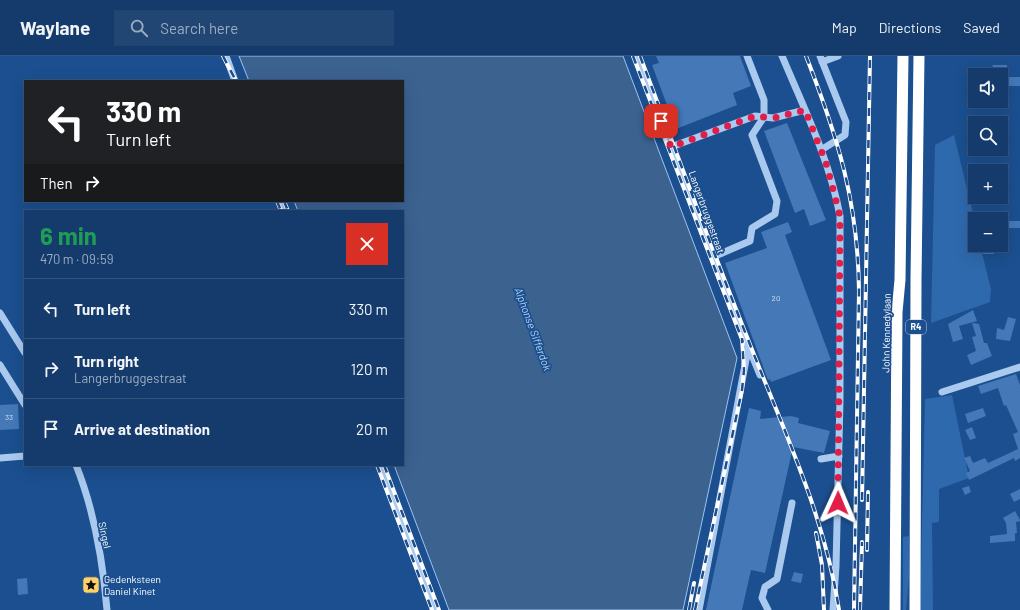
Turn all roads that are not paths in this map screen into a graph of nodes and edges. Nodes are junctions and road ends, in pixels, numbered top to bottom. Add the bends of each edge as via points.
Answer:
1 (226, 56) edge
2 (636, 56) edge
3 (747, 56) edge
4 (782, 56) edge
5 (838, 56) edge
6 (903, 56) edge
7 (919, 56) edge
8 (821, 59) edge
9 (235, 80) edge
10 (805, 110) junction
11 (764, 116) junction
12 (671, 147) junction
13 (821, 150) junction
14 (712, 257) junction
15 (0, 313) edge
16 (748, 346) junction
17 (24, 351) edge
18 (0, 365) edge
19 (1020, 367) edge
20 (760, 375) dead end
21 (942, 392) dead end
22 (24, 402) edge
23 (24, 456) edge
24 (839, 456) junction
25 (0, 458) edge
26 (820, 459) dead end
27 (76, 466) edge
28 (380, 466) edge
29 (792, 503) dead end
30 (107, 610) edge
31 (436, 610) edge
32 (699, 610) edge
33 (768, 610) edge
34 (833, 610) edge
35 (895, 610) edge
36 (915, 610) edge

1 - 9 street
2 - 12 street, Langerbruggestraat
3 - 11 street via 764,100
4 - 10 street
5 - 8 street
6 - 35 highway, John Kennedylaan / R4
7 - 36 highway, R4
8 - 13 street via 846,122 846,129 844,136
10 - 11 street via 774,118
10 - 13 street
11 - 12 street via 755,116
11 - 14 street via 752,135 777,201 775,214 752,228 750,241
12 - 14 street, Langerbruggestraat
13 - 24 street via 838,204 841,232
14 - 16 street, Langerbruggestraat
15 - 17 street
16 - 20 street, Langerbruggestraat
16 - 32 street
18 - 22 street
19 - 21 street
23 - 25 street
24 - 26 street
24 - 34 street
27 - 30 street, Singel via 95,533
28 - 31 street
29 - 33 street via 777,579 765,587 762,598

